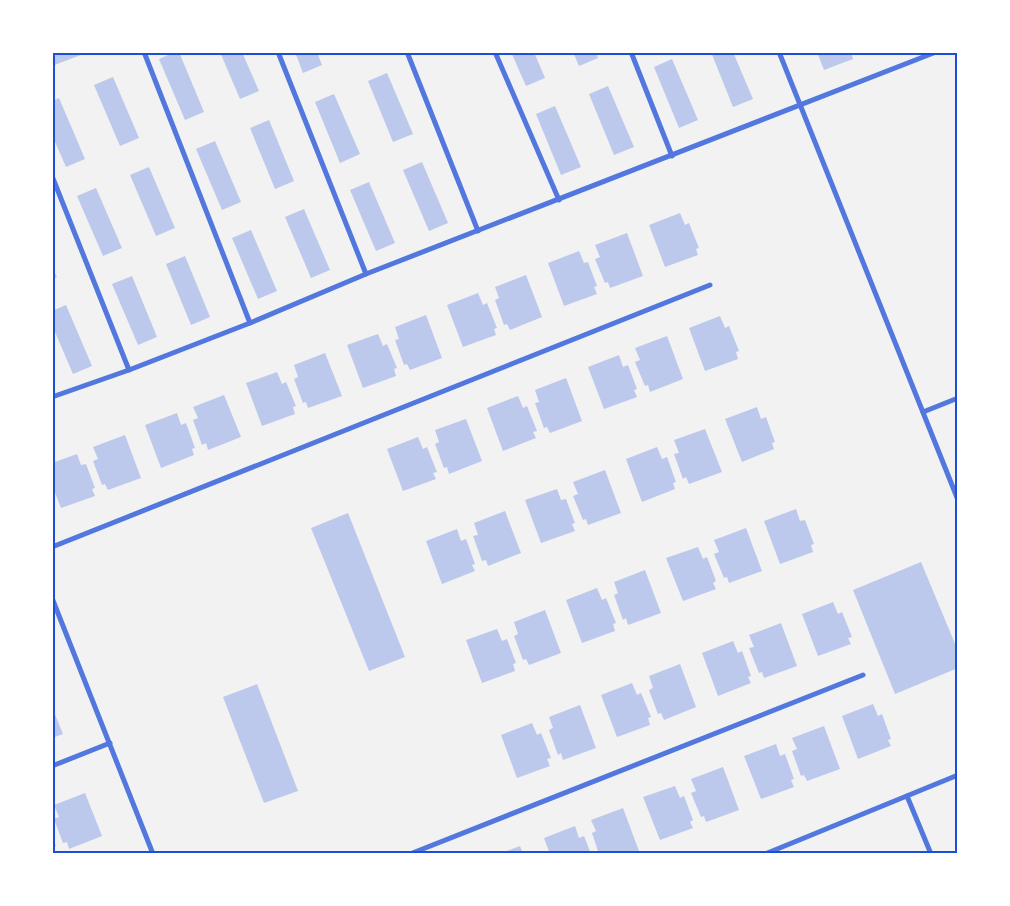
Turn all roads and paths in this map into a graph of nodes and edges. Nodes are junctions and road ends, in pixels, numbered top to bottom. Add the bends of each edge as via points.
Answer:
1 (144, 52) edge
2 (278, 52) edge
3 (407, 52) edge
4 (495, 52) edge
5 (631, 52) edge
6 (780, 52) edge
7 (936, 52) edge
8 (802, 106) junction
9 (672, 156) junction
10 (52, 176) edge
11 (559, 200) junction
12 (478, 231) junction
13 (366, 274) junction
14 (710, 285) dead end
15 (250, 323) junction
16 (129, 370) junction
17 (52, 397) edge
18 (958, 398) edge
19 (923, 412) junction
20 (955, 488) edge
21 (958, 500) edge
22 (52, 547) edge
23 (52, 598) edge
24 (863, 676) dead end
25 (110, 744) junction
26 (52, 766) edge
27 (958, 775) edge
28 (907, 796) junction
29 (153, 854) edge
30 (410, 854) edge
31 (764, 854) edge
32 (931, 854) edge

1 - 15 street
2 - 13 street
3 - 12 street
4 - 11 street
5 - 9 street
6 - 8 street
7 - 8 street
8 - 9 street
8 - 19 street
9 - 11 street
10 - 16 street
11 - 12 street
12 - 13 street
13 - 15 street
14 - 22 street
15 - 16 street
16 - 17 street
18 - 19 street
19 - 20 street
20 - 21 street
23 - 25 street
24 - 30 street
25 - 26 street
25 - 29 street
27 - 28 street
28 - 31 street
28 - 32 street

